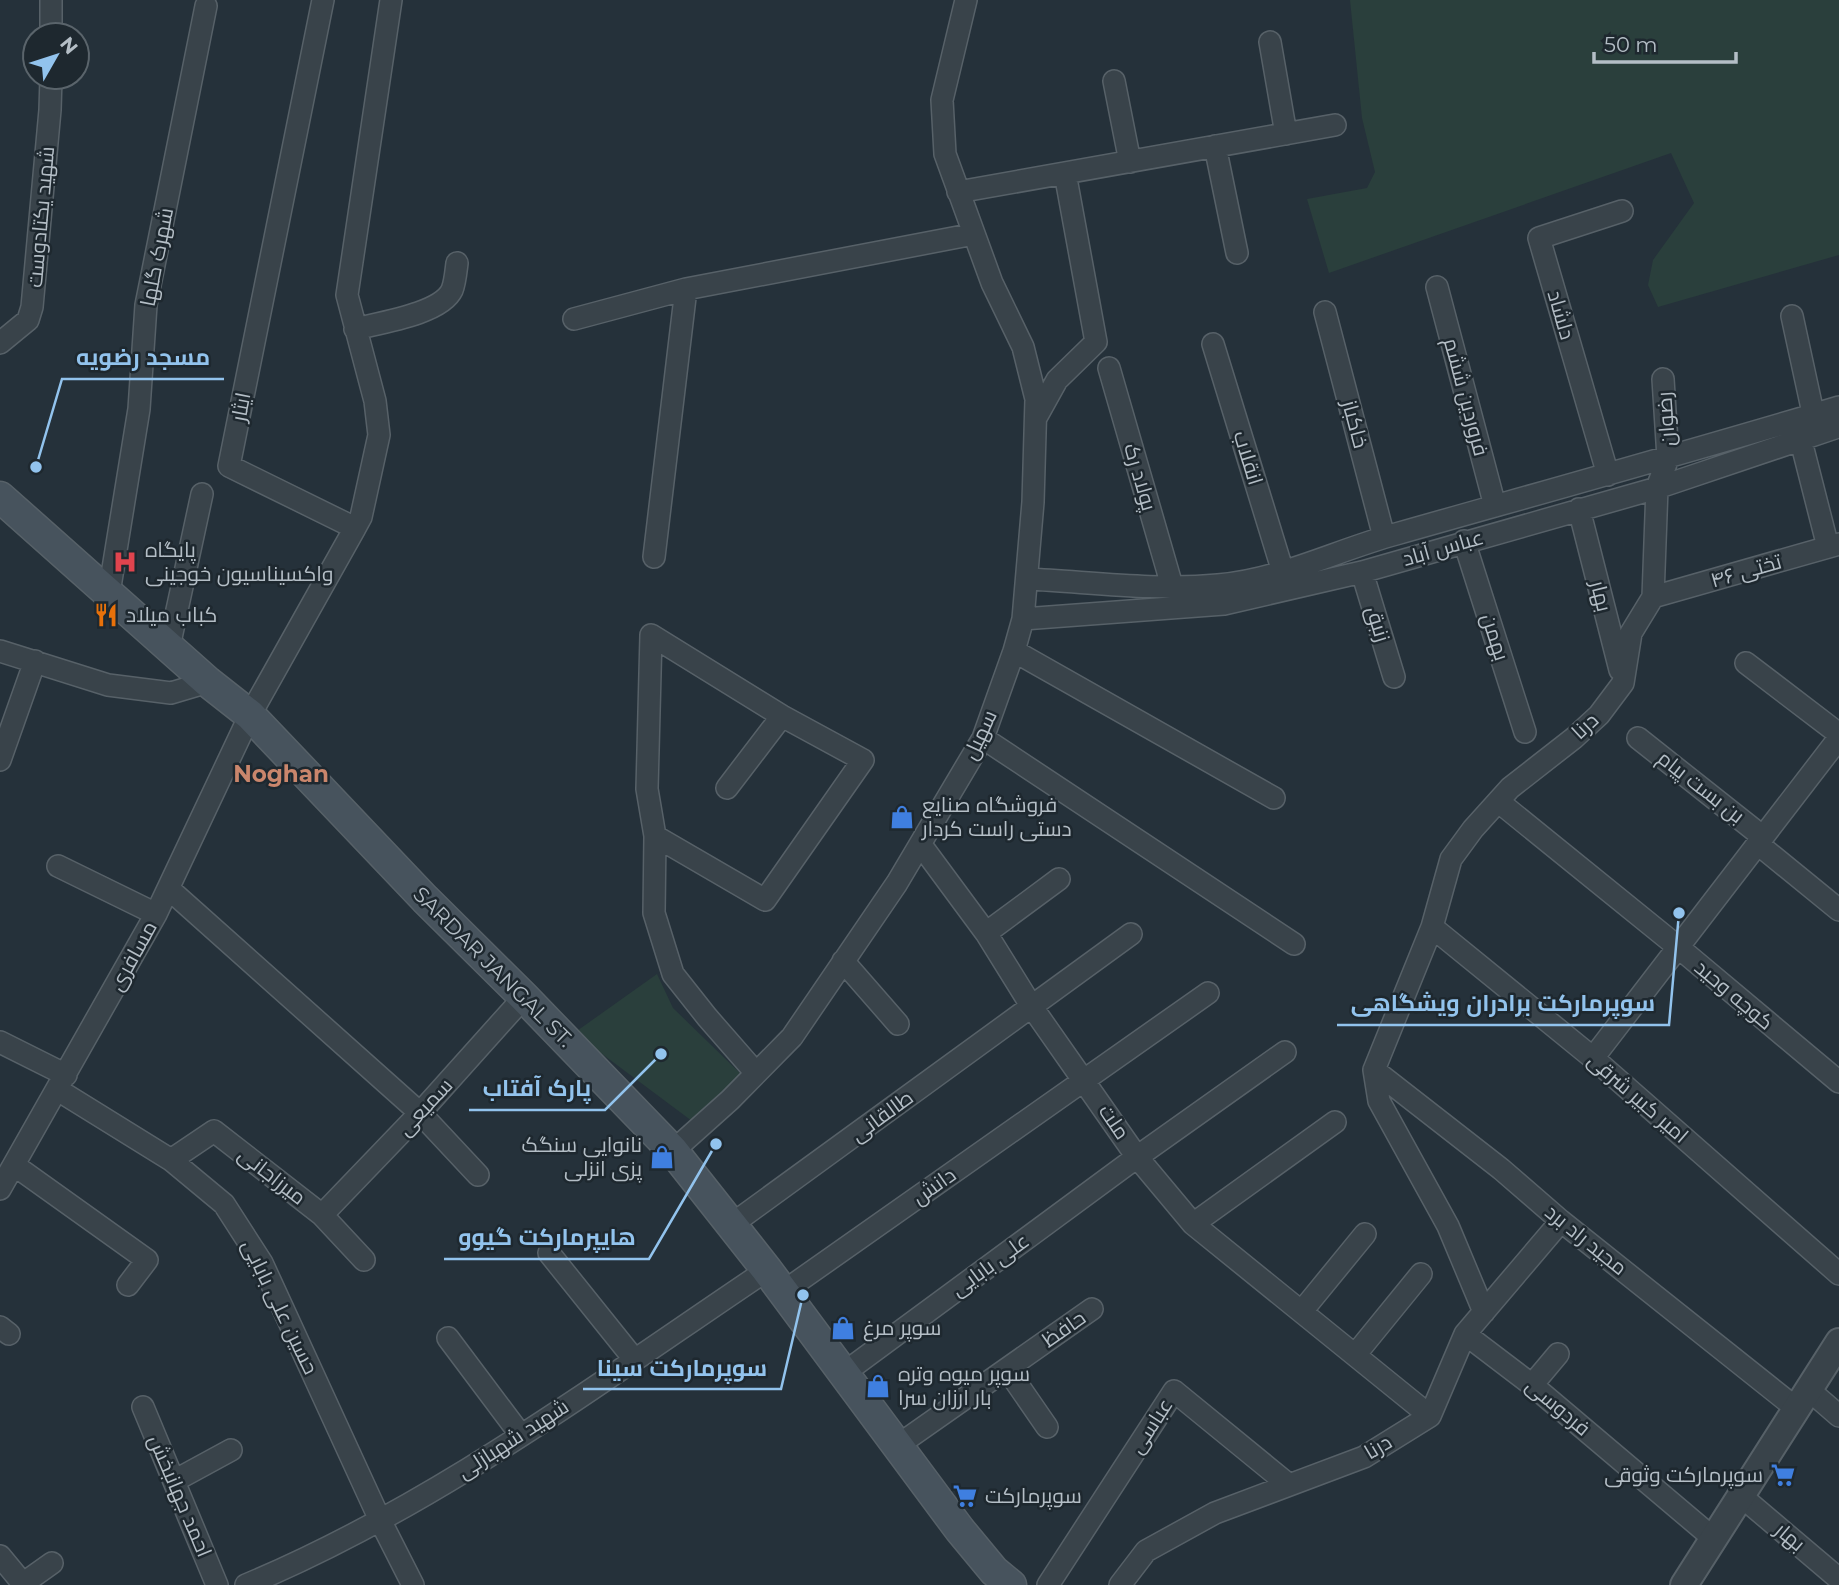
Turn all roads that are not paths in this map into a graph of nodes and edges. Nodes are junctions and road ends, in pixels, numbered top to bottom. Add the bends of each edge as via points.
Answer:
1 (51, 0) edge
2 (323, 0) edge
3 (391, 0) edge
4 (965, 0) edge
5 (206, 6) dead end
6 (51, 21) edge
7 (1270, 42) dead end
8 (1114, 80) dead end
9 (51, 91) edge
10 (1335, 125) dead end
11 (1286, 134) junction
12 (1215, 146) junction
13 (1130, 162) junction
14 (1065, 173) junction
15 (958, 192) junction
16 (1622, 211) dead end
17 (974, 234) junction
18 (1237, 253) dead end
19 (457, 263) dead end
20 (1437, 288) dead end
21 (686, 289) junction
22 (1325, 312) dead end
23 (1792, 316) dead end
24 (574, 319) dead end
25 (355, 329) junction
26 (0, 343) edge
27 (1213, 344) dead end
28 (1109, 368) dead end
29 (1663, 379) dead end
30 (1827, 410) edge
31 (1037, 416) junction
32 (1801, 441) junction
33 (1668, 458) junction
34 (1608, 475) junction
35 (1657, 488) junction
36 (202, 494) dead end
37 (0, 497) edge
38 (1494, 506) junction
39 (1580, 509) junction
40 (355, 528) junction
41 (1384, 537) junction
42 (1464, 541) junction
43 (1834, 546) edge
44 (654, 557) dead end
45 (1283, 572) junction
46 (1362, 572) junction
47 (1028, 579) junction
48 (1172, 586) junction
49 (109, 593) junction
50 (1653, 597) junction
51 (1023, 619) junction
52 (169, 647) junction
53 (0, 651) edge
54 (1014, 651) junction
55 (36, 661) junction
56 (1746, 663) dead end
57 (1394, 677) dead end
58 (208, 682) junction
59 (1623, 682) junction
60 (250, 715) junction
61 (782, 716) junction
62 (1525, 732) dead end
63 (1839, 736) edge
64 (983, 738) junction
65 (1639, 738) dead end
66 (0, 760) edge
67 (727, 788) dead end
68 (1274, 799) dead end
69 (1499, 802) junction
70 (655, 836) junction
71 (1760, 840) junction
72 (921, 845) junction
73 (58, 866) dead end
74 (1059, 879) dead end
75 (169, 889) junction
76 (1839, 910) edge
77 (156, 914) junction
78 (1432, 927) junction
79 (986, 933) junction
80 (1131, 934) dead end
81 (1294, 944) dead end
82 (1678, 947) junction
83 (843, 961) junction
84 (1208, 993) dead end
85 (524, 997) junction
86 (1032, 1007) junction
87 (898, 1024) dead end
88 (0, 1042) edge
89 (1285, 1052) dead end
90 (1593, 1058) junction
91 (1374, 1070) junction
92 (756, 1073) junction
93 (1085, 1080) junction
94 (1839, 1082) edge
95 (62, 1083) junction
96 (420, 1113) junction
97 (1335, 1122) dead end
98 (673, 1151) junction
99 (1137, 1157) junction
100 (171, 1160) junction
101 (15, 1165) junction
102 (478, 1175) dead end
103 (1, 1187) edge
104 (323, 1215) junction
105 (1561, 1221) junction
106 (1193, 1224) junction
107 (731, 1225) junction
108 (1365, 1234) dead end
109 (549, 1253) dead end
110 (364, 1261) dead end
111 (1839, 1273) edge
112 (1421, 1274) dead end
113 (775, 1281) junction
114 (128, 1285) dead end
115 (1092, 1309) dead end
116 (1302, 1311) junction
117 (1484, 1312) junction
118 (1465, 1334) junction
119 (448, 1338) dead end
120 (1839, 1342) edge
121 (1558, 1354) dead end
122 (1355, 1355) junction
123 (634, 1359) junction
124 (1007, 1369) junction
125 (844, 1373) junction
126 (1532, 1385) junction
127 (1803, 1399) junction
128 (143, 1407) dead end
129 (1430, 1416) junction
130 (1839, 1416) edge
131 (1047, 1427) dead end
132 (520, 1434) junction
133 (897, 1446) junction
134 (231, 1450) dead end
135 (174, 1481) junction
136 (1289, 1485) junction
137 (1741, 1496) junction
138 (380, 1520) junction
139 (1713, 1538) junction
140 (0, 1556) edge
141 (52, 1563) dead end
142 (285, 1577) edge
143 (1839, 1579) edge
144 (22, 1585) edge
145 (217, 1585) edge
146 (246, 1585) edge
147 (413, 1585) edge
148 (1011, 1585) edge
149 (1048, 1585) edge
150 (1120, 1585) edge
151 (1684, 1585) edge

1 - 6 street
2 - 40 street, ایثار via 229,466
3 - 25 street via 347,295
4 - 15 street, سهیل via 942,100 944,154
5 - 49 street, شهرک گلها via 146,305 139,409
7 - 11 street
8 - 13 street
9 - 26 street, شهید یکتادوست via 32,307 28,320
10 - 11 street
11 - 12 street
12 - 13 street
12 - 18 street
13 - 14 street
14 - 15 street
14 - 31 street via 1096,342 1057,380
15 - 17 street, سهیل
16 - 34 street, دلشاد via 1539,238
17 - 21 street
17 - 31 street, سهیل via 1023,346
19 - 25 street via 451,292 439,303
20 - 38 street, فروردین ششم
21 - 24 street
21 - 44 street
22 - 41 street, خاکباز
23 - 30 street
25 - 40 street via 375,401 379,435
27 - 45 street, انقلاب
28 - 48 street, پولاد رک
29 - 33 street, رضوان
30 - 32 street, عباس آباد via 1835,428
30 - 33 street, عباس آباد
31 - 47 street, سهیل
32 - 35 street, عباس آباد
32 - 43 street
33 - 34 street, عباس آباد
33 - 35 street
34 - 38 street, عباس آباد
35 - 39 street, عباس آباد
35 - 50 street
36 - 52 street
37 - 49 main road, SARDAR JANGAL ST.
38 - 41 street, عباس آباد
39 - 42 street, عباس آباد
39 - 59 street, بهار
40 - 60 street
41 - 45 street, عباس آباد
42 - 46 street, عباس آباد
42 - 62 street, بهمن
43 - 50 street, تختی ۴۶
45 - 48 street, عباس آباد via 1220,585
46 - 51 street, عباس آباد via 1224,604
46 - 57 street, زنبق
47 - 48 street, عباس آباد
47 - 51 street, سهیل
49 - 52 main road, SARDAR JANGAL ST.
50 - 59 street, درنا via 1630,633
51 - 54 street, سهیل
52 - 58 main road, SARDAR JANGAL ST.
53 - 55 street
54 - 64 street, سهیل
54 - 68 street
55 - 58 street via 108,685 171,693
55 - 66 street
56 - 63 street
58 - 60 main road, SARDAR JANGAL ST.
59 - 69 street, درنا via 1599,715
60 - 75 street, مسافری
60 - 85 main road, SARDAR JANGAL ST.
61 - 67 street
61 - 70 street via 651,635 647,789
61 - 70 street via 863,760 765,900
63 - 71 street
64 - 72 street, سهیل
64 - 81 street
65 - 71 street, بن بست پیام
69 - 78 street, درنا via 1451,859
69 - 82 street, کوچه وحید
70 - 92 street via 654,913 673,974
71 - 76 street, بن بست پیام
71 - 82 street
72 - 79 street, ملت
72 - 83 street, سهیل
73 - 77 street
74 - 79 street
75 - 77 street, مسافری
75 - 96 street
77 - 95 street, مسافری
78 - 90 street, امیر کبیر شرقی
78 - 91 street, درنا
79 - 86 street, ملت
80 - 86 street, طالقانی
82 - 90 street
82 - 94 street, کوچه وحید
83 - 87 street
83 - 92 street, سهیل via 792,1037
84 - 93 street, دانش
85 - 96 street, سمیعی
85 - 98 main road, SARDAR JANGAL ST.
86 - 93 street, ملت
86 - 107 street, طالقانی
88 - 95 street, حسین علی بابایی
89 - 99 street, علی بابایی
90 - 111 street, امیر کبیر شرقی
91 - 105 street, مجید راد برد
91 - 117 street via 1379,1101 1448,1226
92 - 98 street, سهیل
93 - 99 street, ملت
93 - 113 street, دانش
95 - 100 street, حسین علی بابایی
95 - 101 street, مسافری
96 - 102 street
96 - 104 street, سمیعی
97 - 106 street
98 - 107 main road, SARDAR JANGAL ST.
99 - 106 street, ملت
99 - 125 street, علی بابایی
100 - 104 street, میرزاجانی via 215,1131
100 - 138 street, حسین علی بابایی via 224,1204 262,1263
101 - 103 street, مسافری
101 - 114 street via 147,1260
104 - 110 street, میرزاجانی
105 - 117 street
105 - 127 street, مجید راد برد
106 - 116 street, ملت
107 - 113 main road, SARDAR JANGAL ST.
108 - 116 street
109 - 123 street
112 - 122 street
113 - 123 street, شهید شهبازلی
113 - 125 main road, SARDAR JANGAL ST.
115 - 124 street, حافظ
116 - 122 street, ملت
117 - 118 street
118 - 126 street, فردوسی
118 - 129 street
119 - 132 street
120 - 127 street
121 - 126 street
122 - 129 street, ملت
123 - 132 street, شهید شهبازلی
124 - 131 street
124 - 133 street, حافظ
125 - 133 main road, SARDAR JANGAL ST.
126 - 139 street, فردوسی
127 - 130 street, مجید راد برد
127 - 137 street
128 - 135 street, احمد جهانبخش
129 - 136 street, درنا via 1364,1457
132 - 138 street, شهید شهبازلی
133 - 148 main road, SARDAR JANGAL ST. via 960,1530
134 - 135 street
135 - 145 street, احمد جهانبخش
136 - 149 street, عباسی via 1174,1391
136 - 150 street, درنا via 1215,1513 1146,1551
137 - 139 street
137 - 143 street, بهار
138 - 142 street, شهید شهبازلی
138 - 147 street, حسین علی بابایی
139 - 151 street
140 - 144 street
141 - 144 street
142 - 146 street, شهید شهبازلی

